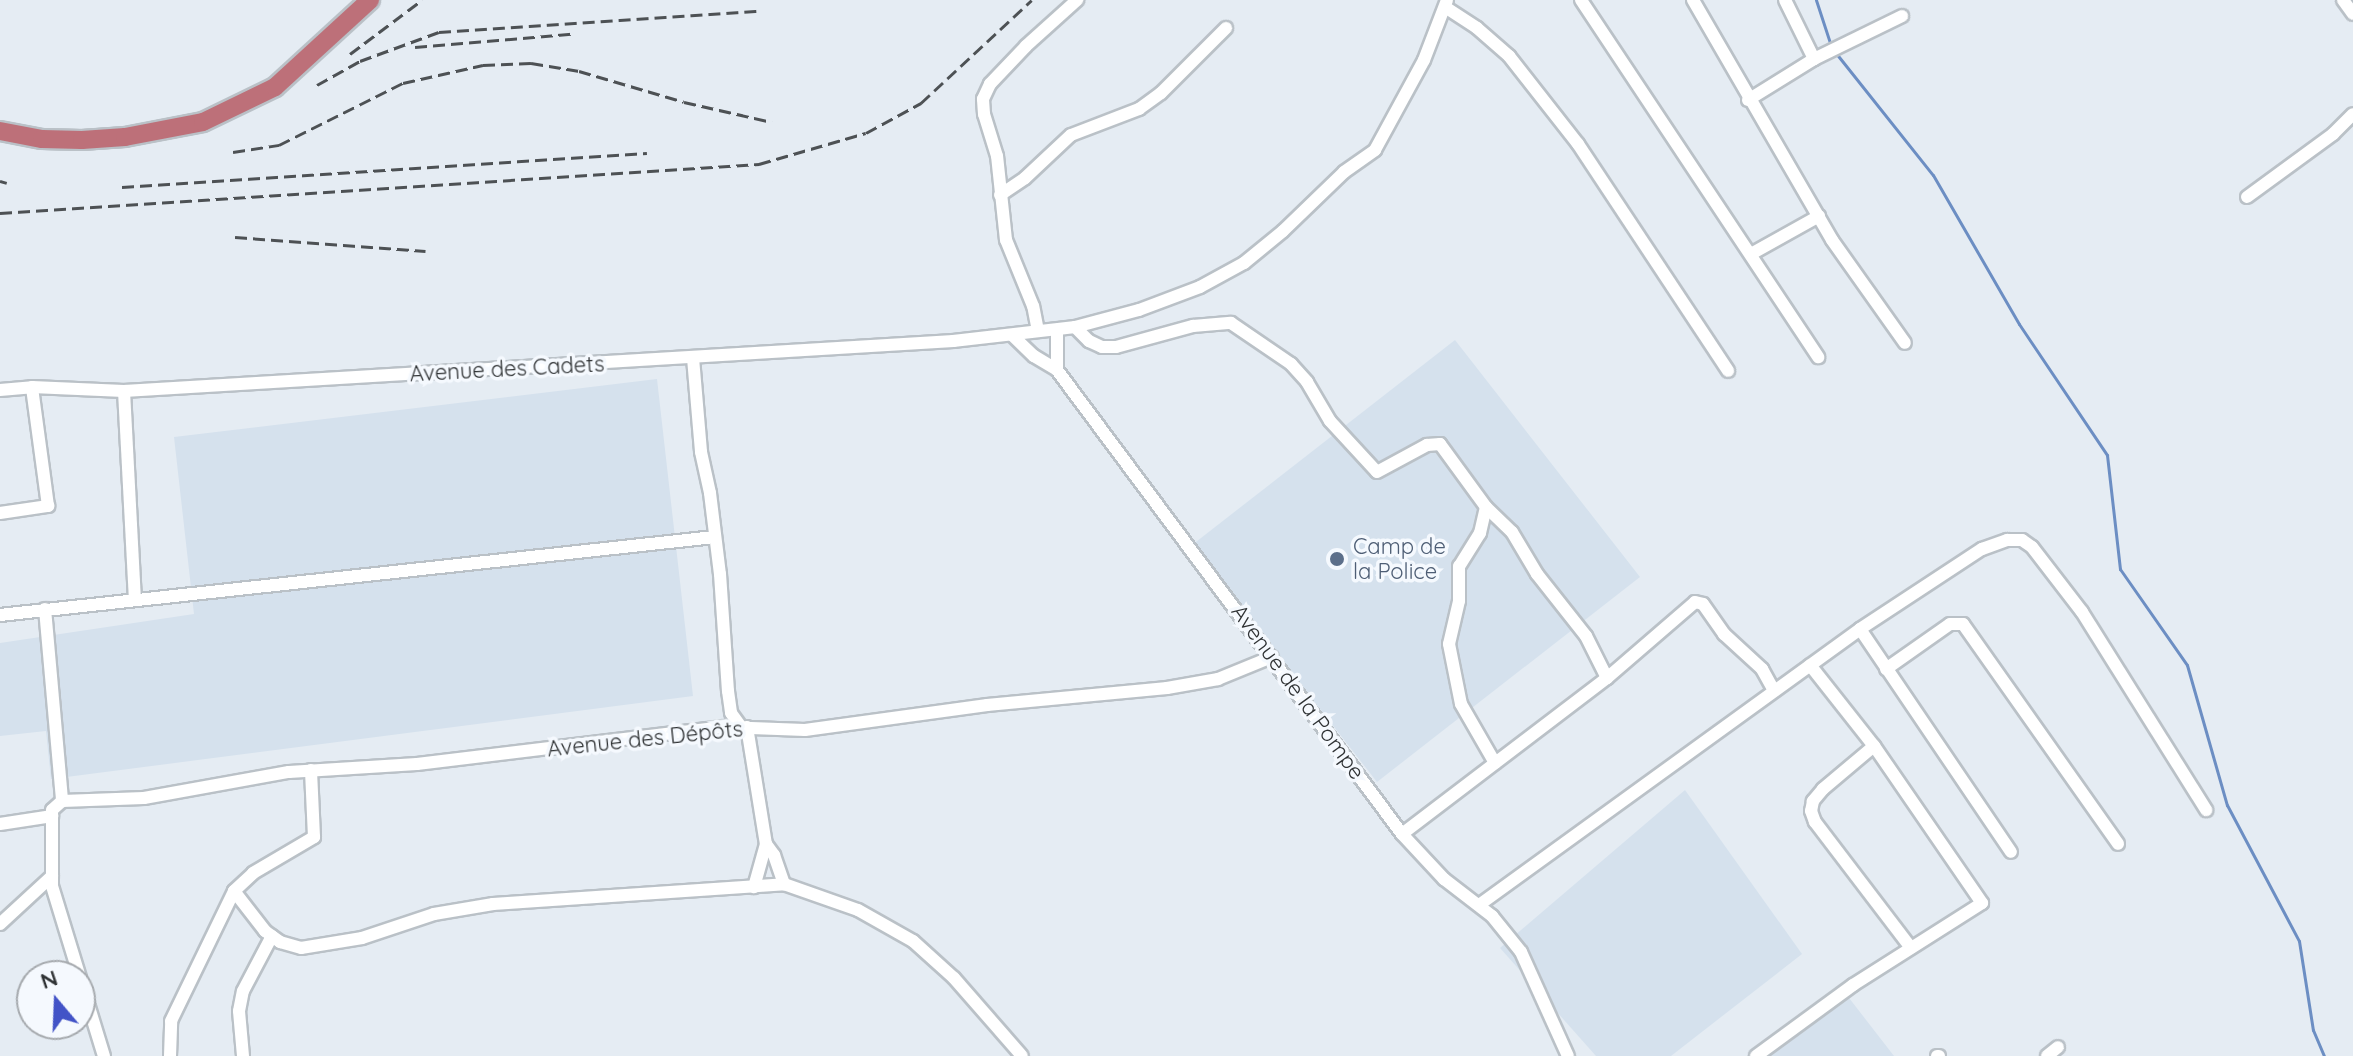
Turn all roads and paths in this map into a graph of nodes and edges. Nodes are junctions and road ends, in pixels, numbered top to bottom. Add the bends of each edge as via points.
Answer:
1 (370, 0) edge
2 (1077, 0) edge
3 (1581, 0) edge
4 (1693, 0) edge
5 (1785, 0) edge
6 (2343, 0) edge
7 (1446, 4) edge
8 (2353, 14) edge
9 (1902, 16) dead end
10 (1226, 28) dead end
11 (1814, 59) junction
12 (1748, 100) junction
13 (2353, 114) edge
14 (0, 131) edge
15 (1000, 195) junction
16 (2247, 197) dead end
17 (1819, 216) junction
18 (1751, 254) junction
19 (1075, 327) junction
20 (1057, 330) junction
21 (1038, 331) junction
22 (1013, 336) junction
23 (1905, 343) dead end
24 (1818, 357) dead end
25 (693, 358) junction
26 (1057, 370) junction
27 (1728, 371) dead end
28 (32, 387) junction
29 (0, 390) edge
30 (124, 391) junction
31 (1486, 507) junction
32 (0, 513) edge
33 (714, 537) junction
34 (135, 599) junction
35 (45, 609) junction
36 (0, 615) edge
37 (1860, 629) junction
38 (1272, 657) junction
39 (1810, 665) junction
40 (1886, 669) junction
41 (1607, 678) junction
42 (1774, 691) junction
43 (731, 713) junction
44 (724, 727) junction
45 (744, 727) junction
46 (1874, 746) junction
47 (1495, 763) junction
48 (311, 770) junction
49 (62, 801) junction
50 (2206, 810) dead end
51 (52, 816) junction
52 (0, 824) edge
53 (1402, 834) junction
54 (766, 844) junction
55 (2118, 844) dead end
56 (2011, 852) dead end
57 (52, 876) junction
58 (784, 884) junction
59 (754, 887) junction
60 (234, 891) junction
61 (1479, 905) junction
62 (0, 924) edge
63 (272, 936) junction
64 (1911, 948) junction
65 (2058, 1047) dead end
66 (104, 1056) edge
67 (170, 1056) edge
68 (243, 1056) edge
69 (1022, 1056) edge
70 (1568, 1056) edge
71 (1756, 1056) edge
72 (2047, 1056) edge

1 - 14 highway via 275,87 203,122 82,140
2 - 15 street via 990,84 983,99
3 - 18 street
4 - 12 street
5 - 11 street
6 - 8 street
7 - 19 street, Avenue des Cadets via 1424,60 1375,150 1344,172 1273,240 1244,263 1174,299
7 - 27 street via 1509,56 1578,144
9 - 11 street
10 - 15 street via 1161,93 1139,109 1071,135
11 - 12 street
12 - 17 street
13 - 16 street
15 - 21 street via 1006,240
17 - 18 street
17 - 23 street
18 - 24 street
19 - 20 street, Avenue des Cadets
19 - 31 street via 1102,347 1116,347 1193,326 1231,323 1291,364 1330,421 1373,470 1381,472 1427,445 1440,444
20 - 21 street, Avenue des Cadets
20 - 26 street
21 - 22 street, Avenue des Cadets
22 - 25 street, Avenue des Cadets
22 - 26 street, Avenue de la Pompe
25 - 30 street, Avenue des Cadets
25 - 33 street
26 - 38 street, Avenue de la Pompe
28 - 29 street, Avenue des Cadets
28 - 30 street, Avenue des Cadets
28 - 32 street via 48,506
30 - 34 street
31 - 41 street via 1512,532 1586,636
31 - 47 street via 1480,533 1459,566 1459,601 1449,644 1461,704
33 - 34 street
33 - 43 street
34 - 35 street
35 - 36 street
35 - 49 street
37 - 39 street
37 - 40 street
37 - 50 street via 1982,549 2022,540 2082,612
38 - 45 street, Avenue des Dépôts via 1218,679 1167,688 805,730
38 - 53 street, Avenue de la Pompe
39 - 42 street
39 - 46 street
40 - 55 street via 1950,624 1963,624
40 - 56 street
41 - 42 street via 1695,602 1703,604 1724,634 1762,669
41 - 47 street
42 - 61 street
43 - 44 street
43 - 45 street
44 - 45 street, Avenue des Dépôts
44 - 48 street, Avenue des Dépôts via 417,764
45 - 54 street
46 - 64 street via 1823,789 1811,811
46 - 64 street via 1982,903
47 - 53 street
48 - 49 street, Avenue des Dépôts via 144,798
48 - 60 street via 311,841 253,873
49 - 51 street
51 - 52 street
51 - 57 street
53 - 61 street, Avenue de la Pompe via 1444,879
54 - 58 street
54 - 59 street
57 - 62 street
57 - 66 street via 54,900
58 - 59 street
58 - 69 street via 858,910 913,941 954,978
59 - 63 street via 493,904 301,948
60 - 63 street
60 - 67 street via 171,1021
61 - 70 street, Avenue de la Pompe via 1521,952
63 - 68 street via 243,991
64 - 71 street
65 - 72 street

